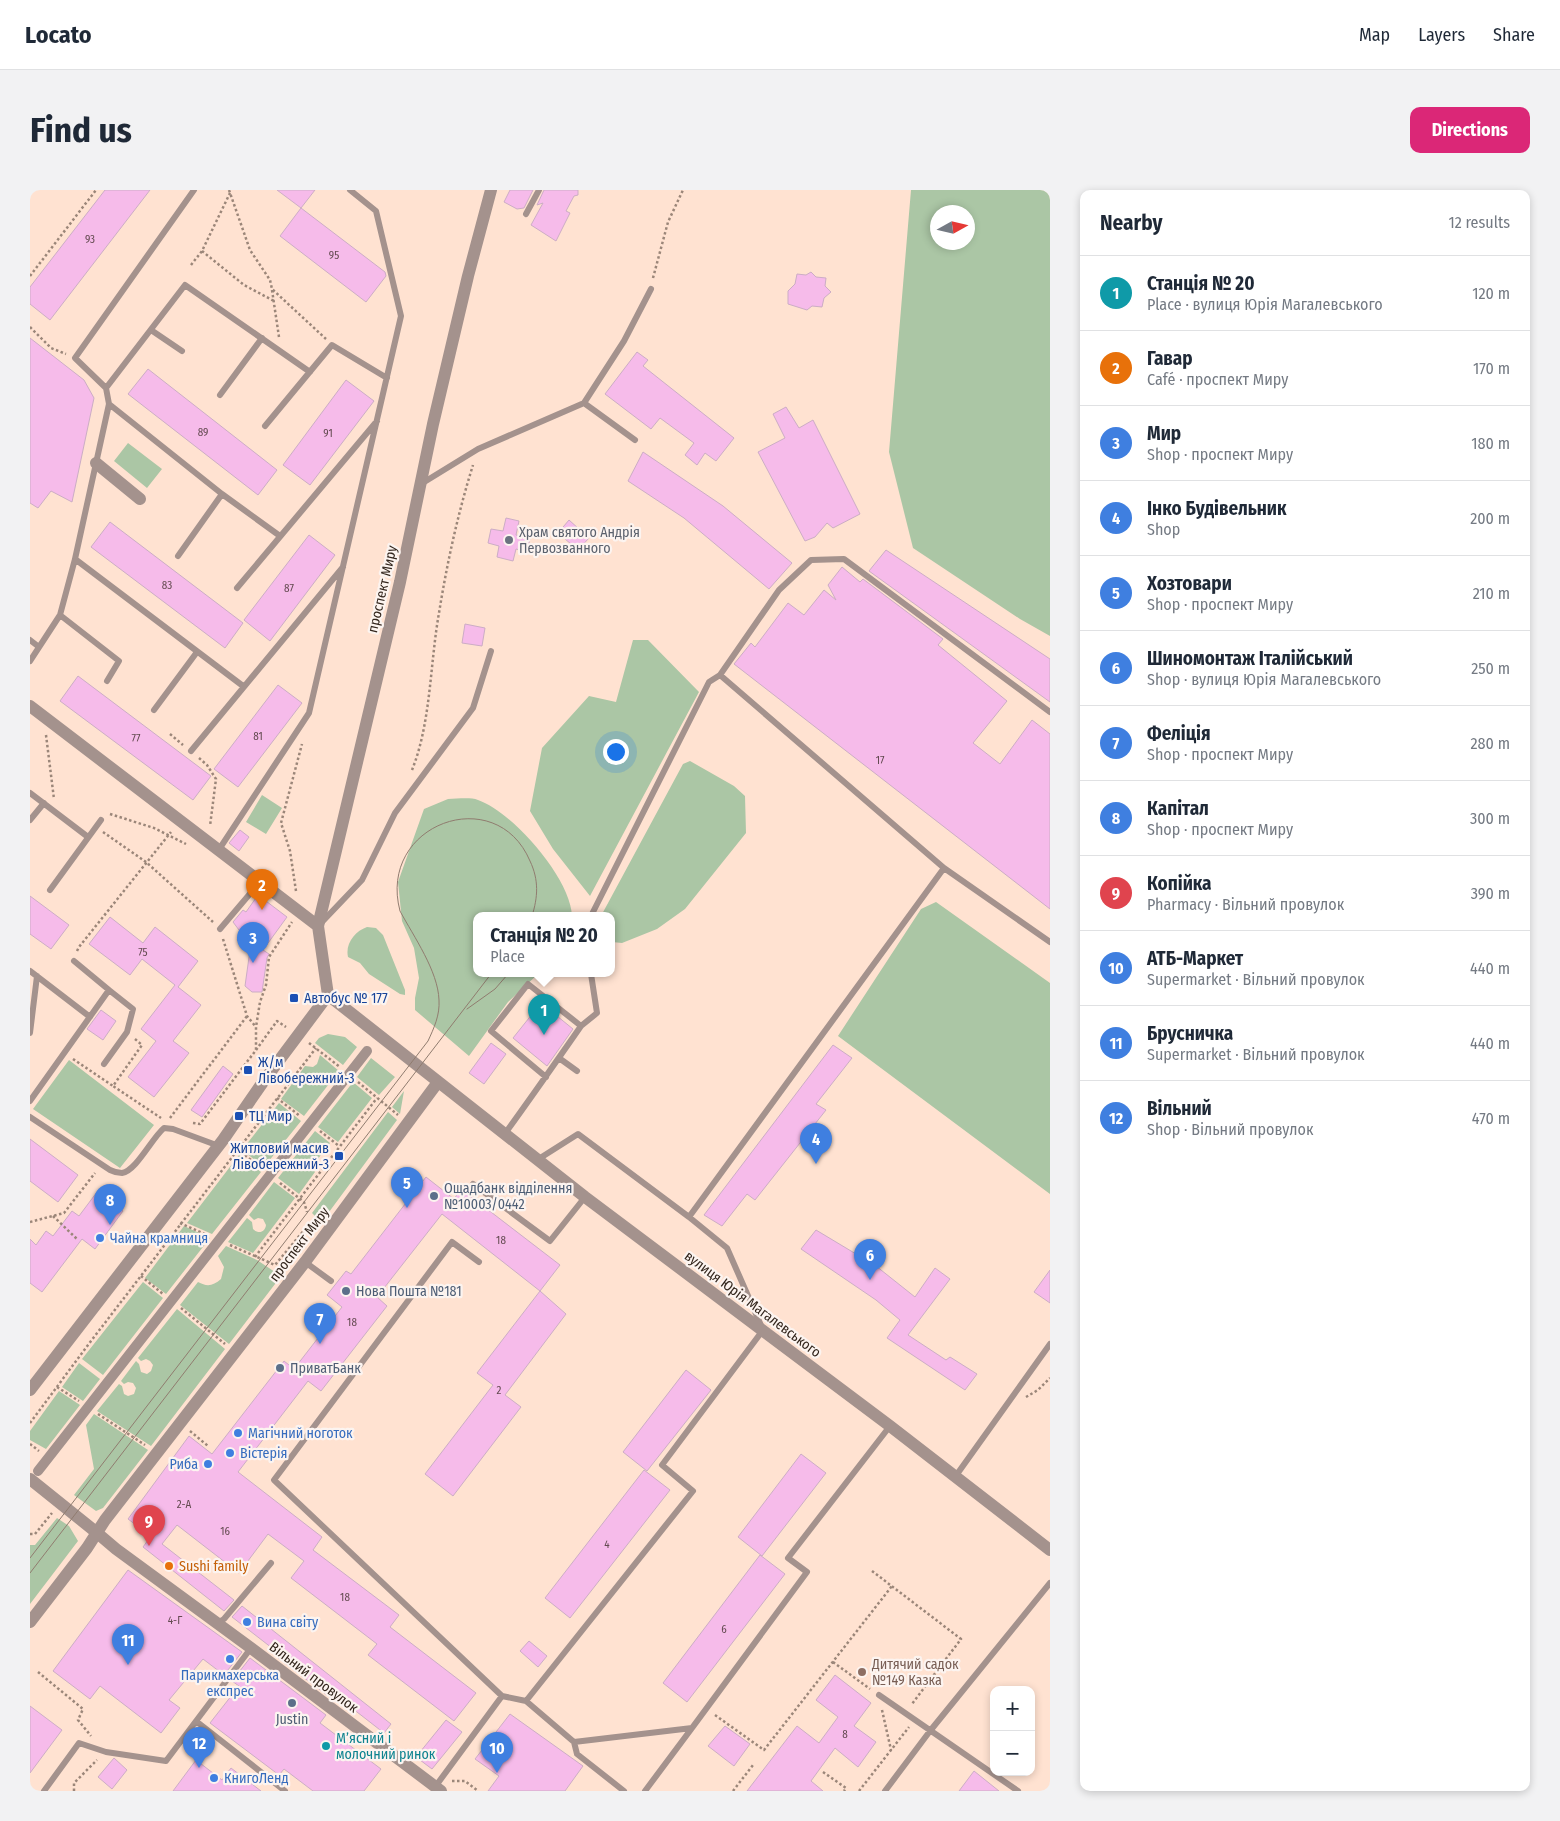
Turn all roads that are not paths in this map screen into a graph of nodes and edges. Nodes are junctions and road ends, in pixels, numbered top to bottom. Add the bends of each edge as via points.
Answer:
1 (194, 190) edge
2 (350, 190) edge
3 (491, 190) edge
4 (539, 190) edge
5 (526, 214) dead end
6 (650, 288) road end
7 (151, 330) junction
8 (262, 338) junction
9 (182, 351) dead end
10 (310, 372) junction
11 (387, 378) junction
12 (106, 388) junction
13 (220, 395) dead end
14 (584, 403) junction
15 (109, 404) junction
16 (378, 420) junction
17 (265, 426) dead end
18 (635, 440) dead end
19 (96, 463) junction
20 (420, 484) junction
21 (222, 494) junction
22 (140, 500) dead end
23 (280, 536) junction
24 (178, 556) dead end
25 (75, 559) junction
26 (344, 566) junction
27 (237, 588) dead end
28 (60, 615) junction
29 (30, 640) edge
30 (39, 646) junction
31 (491, 651) dead end
32 (197, 652) junction
33 (30, 660) edge
34 (720, 674) junction
35 (107, 680) dead end
36 (243, 686) junction
37 (30, 706) edge
38 (154, 710) dead end
39 (1050, 712) edge
40 (191, 751) road end
41 (30, 793) edge
42 (44, 804) junction
43 (30, 820) edge
44 (101, 820) road end
45 (88, 837) junction
46 (222, 846) junction
47 (944, 868) junction
48 (260, 882) junction
49 (50, 890) dead end
50 (593, 912) edge
51 (318, 926) junction
52 (220, 929) road end
53 (1050, 942) edge
54 (74, 961) road end
55 (30, 971) edge
56 (37, 976) junction
57 (591, 977) edge
58 (109, 990) junction
59 (328, 995) junction
60 (90, 1017) junction
61 (581, 1026) junction
62 (30, 1033) edge
63 (367, 1051) dead end
64 (559, 1058) junction
65 (104, 1064) dead end
66 (577, 1071) dead end
67 (546, 1077) junction
68 (438, 1082) junction
69 (30, 1101) edge
70 (30, 1117) edge
71 (504, 1135) junction
72 (221, 1143) junction
73 (537, 1160) junction
74 (473, 1184) dead end
75 (585, 1197) junction
76 (689, 1216) junction
77 (305, 1262) junction
78 (479, 1262) dead end
79 (331, 1281) dead end
80 (763, 1330) junction
81 (1050, 1344) edge
82 (30, 1390) edge
83 (890, 1426) junction
84 (34, 1475) edge
85 (955, 1477) junction
86 (96, 1532) junction
87 (1050, 1550) edge
88 (271, 1563) dead end
89 (1050, 1583) edge
90 (30, 1622) edge
91 (216, 1624) junction
92 (251, 1648) junction
93 (879, 1695) road end
94 (502, 1696) junction
95 (526, 1701) junction
96 (196, 1721) junction
97 (692, 1728) junction
98 (930, 1731) junction
99 (574, 1742) junction
100 (438, 1786) edge
101 (44, 1791) edge
102 (285, 1791) edge
103 (624, 1791) edge
104 (645, 1791) edge
105 (885, 1791) edge
106 (1018, 1791) edge

1 - 12 lane via 75,358
2 - 11 lane via 376,211 401,316
3 - 20 street, проспект Миру
4 - 5 lane
6 - 14 lane via 624,340
7 - 8 lane via 185,285
7 - 9 lane
7 - 12 lane
8 - 10 lane
8 - 13 lane
10 - 11 lane via 332,345
10 - 17 lane
11 - 16 lane
12 - 15 lane
14 - 18 lane
14 - 20 lane via 478,449
15 - 19 lane
15 - 21 lane
16 - 23 lane
16 - 26 lane
19 - 22 street
19 - 25 lane
20 - 51 street, проспект Миру via 400,582
21 - 23 lane
21 - 24 lane
23 - 27 lane
25 - 28 lane
25 - 32 lane
26 - 36 lane
26 - 46 lane via 309,713
28 - 30 lane
28 - 35 lane via 118,661
29 - 30 lane
30 - 33 lane
31 - 51 lane via 473,708 395,813 362,880
32 - 36 lane
32 - 38 lane
34 - 39 lane via 779,590 812,560 844,559
34 - 47 lane
34 - 50 lane via 709,682
36 - 40 lane
37 - 46 street via 180,821
41 - 42 lane
42 - 43 lane
42 - 45 lane
44 - 45 lane
45 - 49 lane
46 - 48 street
47 - 53 lane
47 - 76 lane
48 - 51 street
48 - 52 lane
51 - 59 street, проспект Миру
54 - 58 lane
55 - 56 lane
56 - 60 lane
56 - 62 lane
57 - 61 lane via 596,1012
58 - 60 lane
58 - 65 lane via 133,1009 127,1032
59 - 68 street
59 - 72 street
60 - 69 lane
61 - 64 lane
61 - 67 lane via 528,984 491,1030
63 - 84 street
64 - 66 lane
64 - 67 lane
67 - 71 lane
68 - 71 street, вулиця Юрія Магалевського
68 - 77 street, проспект Миру
70 - 72 lane via 119,1173 131,1168 164,1128
71 - 73 street, вулиця Юрія Магалевського
72 - 82 street
73 - 75 street, вулиця Юрія Магалевського
73 - 76 lane via 578,1134
74 - 75 lane via 550,1242
75 - 80 street, вулиця Юрія Магалевського
76 - 80 lane via 727,1248
77 - 79 lane
77 - 86 street, проспект Миру
78 - 94 lane via 452,1242 274,1480
80 - 83 street, вулиця Юрія Магалевського
80 - 95 lane via 662,1465 693,1491
81 - 85 lane
83 - 85 street, вулиця Юрія Магалевського
83 - 97 lane via 788,1558 807,1572
84 - 86 street
85 - 87 street, вулиця Юрія Магалевського
86 - 90 street, проспект Миру
86 - 91 street, Вільний провулок
88 - 91 lane via 224,1619
89 - 98 lane
91 - 92 street, Вільний провулок
92 - 96 lane
92 - 100 street, Вільний провулок
93 - 98 lane
94 - 95 lane
94 - 100 lane
95 - 99 lane
96 - 101 lane via 166,1761 106,1752 79,1743
96 - 102 lane
97 - 99 lane
97 - 104 lane
98 - 105 lane
98 - 106 lane
99 - 103 lane via 577,1754

